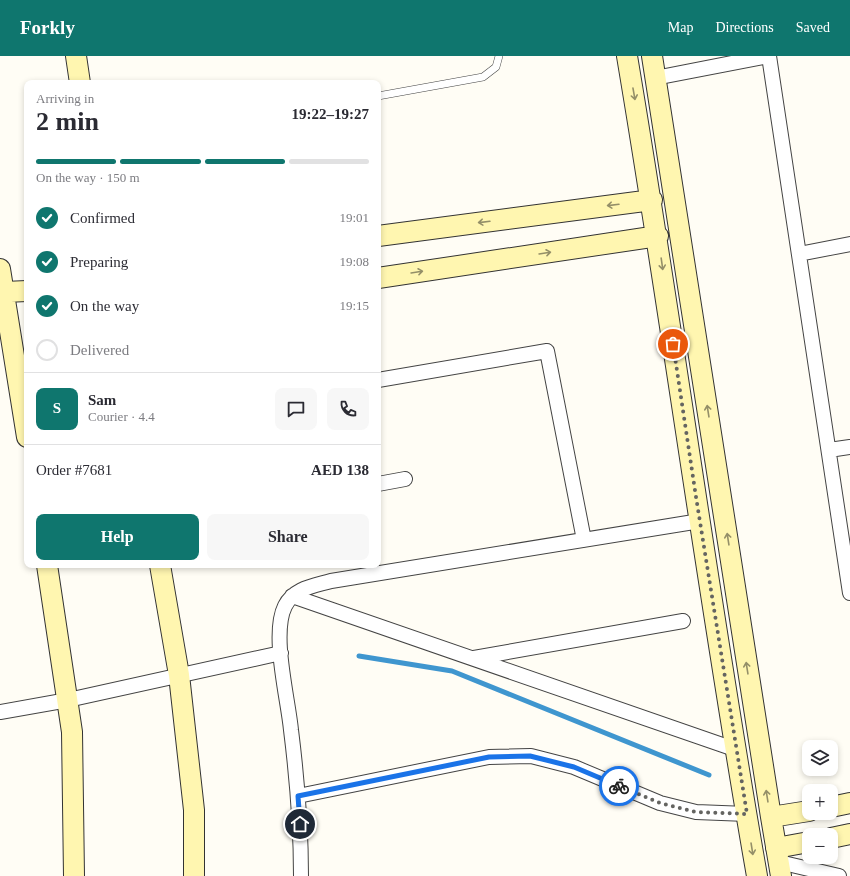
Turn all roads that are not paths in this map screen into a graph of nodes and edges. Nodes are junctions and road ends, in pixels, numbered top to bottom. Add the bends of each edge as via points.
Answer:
1 (76, 56) edge
2 (499, 56) edge
3 (627, 56) edge
4 (652, 56) edge
5 (768, 56) edge
6 (655, 78) junction
7 (80, 80) edge
8 (381, 95) edge
9 (652, 200) junction
10 (381, 236) edge
11 (658, 236) junction
12 (850, 244) edge
13 (799, 254) junction
14 (0, 269) edge
15 (381, 278) edge
16 (24, 291) edge
17 (5, 292) junction
18 (381, 379) edge
19 (24, 403) edge
20 (850, 447) edge
21 (828, 450) junction
22 (404, 479) dead end
23 (381, 483) edge
24 (700, 521) junction
25 (584, 540) junction
26 (47, 568) edge
27 (161, 568) edge
28 (850, 593) edge
29 (292, 596) junction
30 (683, 622) dead end
31 (281, 653) junction
32 (471, 658) junction
33 (179, 675) junction
34 (68, 700) junction
35 (0, 712) edge
36 (736, 750) junction
37 (298, 796) junction
38 (850, 803) edge
39 (838, 806) edge
40 (802, 812) edge
41 (747, 814) junction
42 (771, 817) junction
43 (850, 834) edge
44 (838, 837) edge
45 (802, 847) edge
46 (779, 862) edge
47 (74, 876) edge
48 (194, 876) edge
49 (301, 876) edge
50 (757, 876) edge
51 (839, 876) edge

1 - 7 street
2 - 8 lane via 496,67 483,77
3 -> 9 street
4 - 6 street
5 - 6 street
5 - 13 street
42 -> 6 street
9 -> 10 street
9 - 11 street
15 -> 11 street
11 -> 24 street
12 - 13 street
13 - 21 street
14 - 17 street
16 - 17 street
17 - 19 street
18 - 25 street via 547,351
20 - 21 street
21 - 28 street
22 - 23 street
24 - 25 street
24 - 36 street
25 - 29 street via 332,581 305,588
26 - 34 street
27 - 33 street
29 - 31 street via 285,607 278,632
29 - 32 street
30 - 32 street
31 - 33 street
31 - 37 street
32 - 36 street
33 - 34 street
33 - 48 street via 194,810
34 - 35 street
34 - 47 street via 72,732
36 - 41 street
37 - 41 street via 489,757 530,756 574,767 660,803 696,812
37 - 49 street
38 - 39 street
40 - 42 street
41 -> 50 street
42 - 46 street
43 - 44 street
45 - 46 street
46 - 51 street

